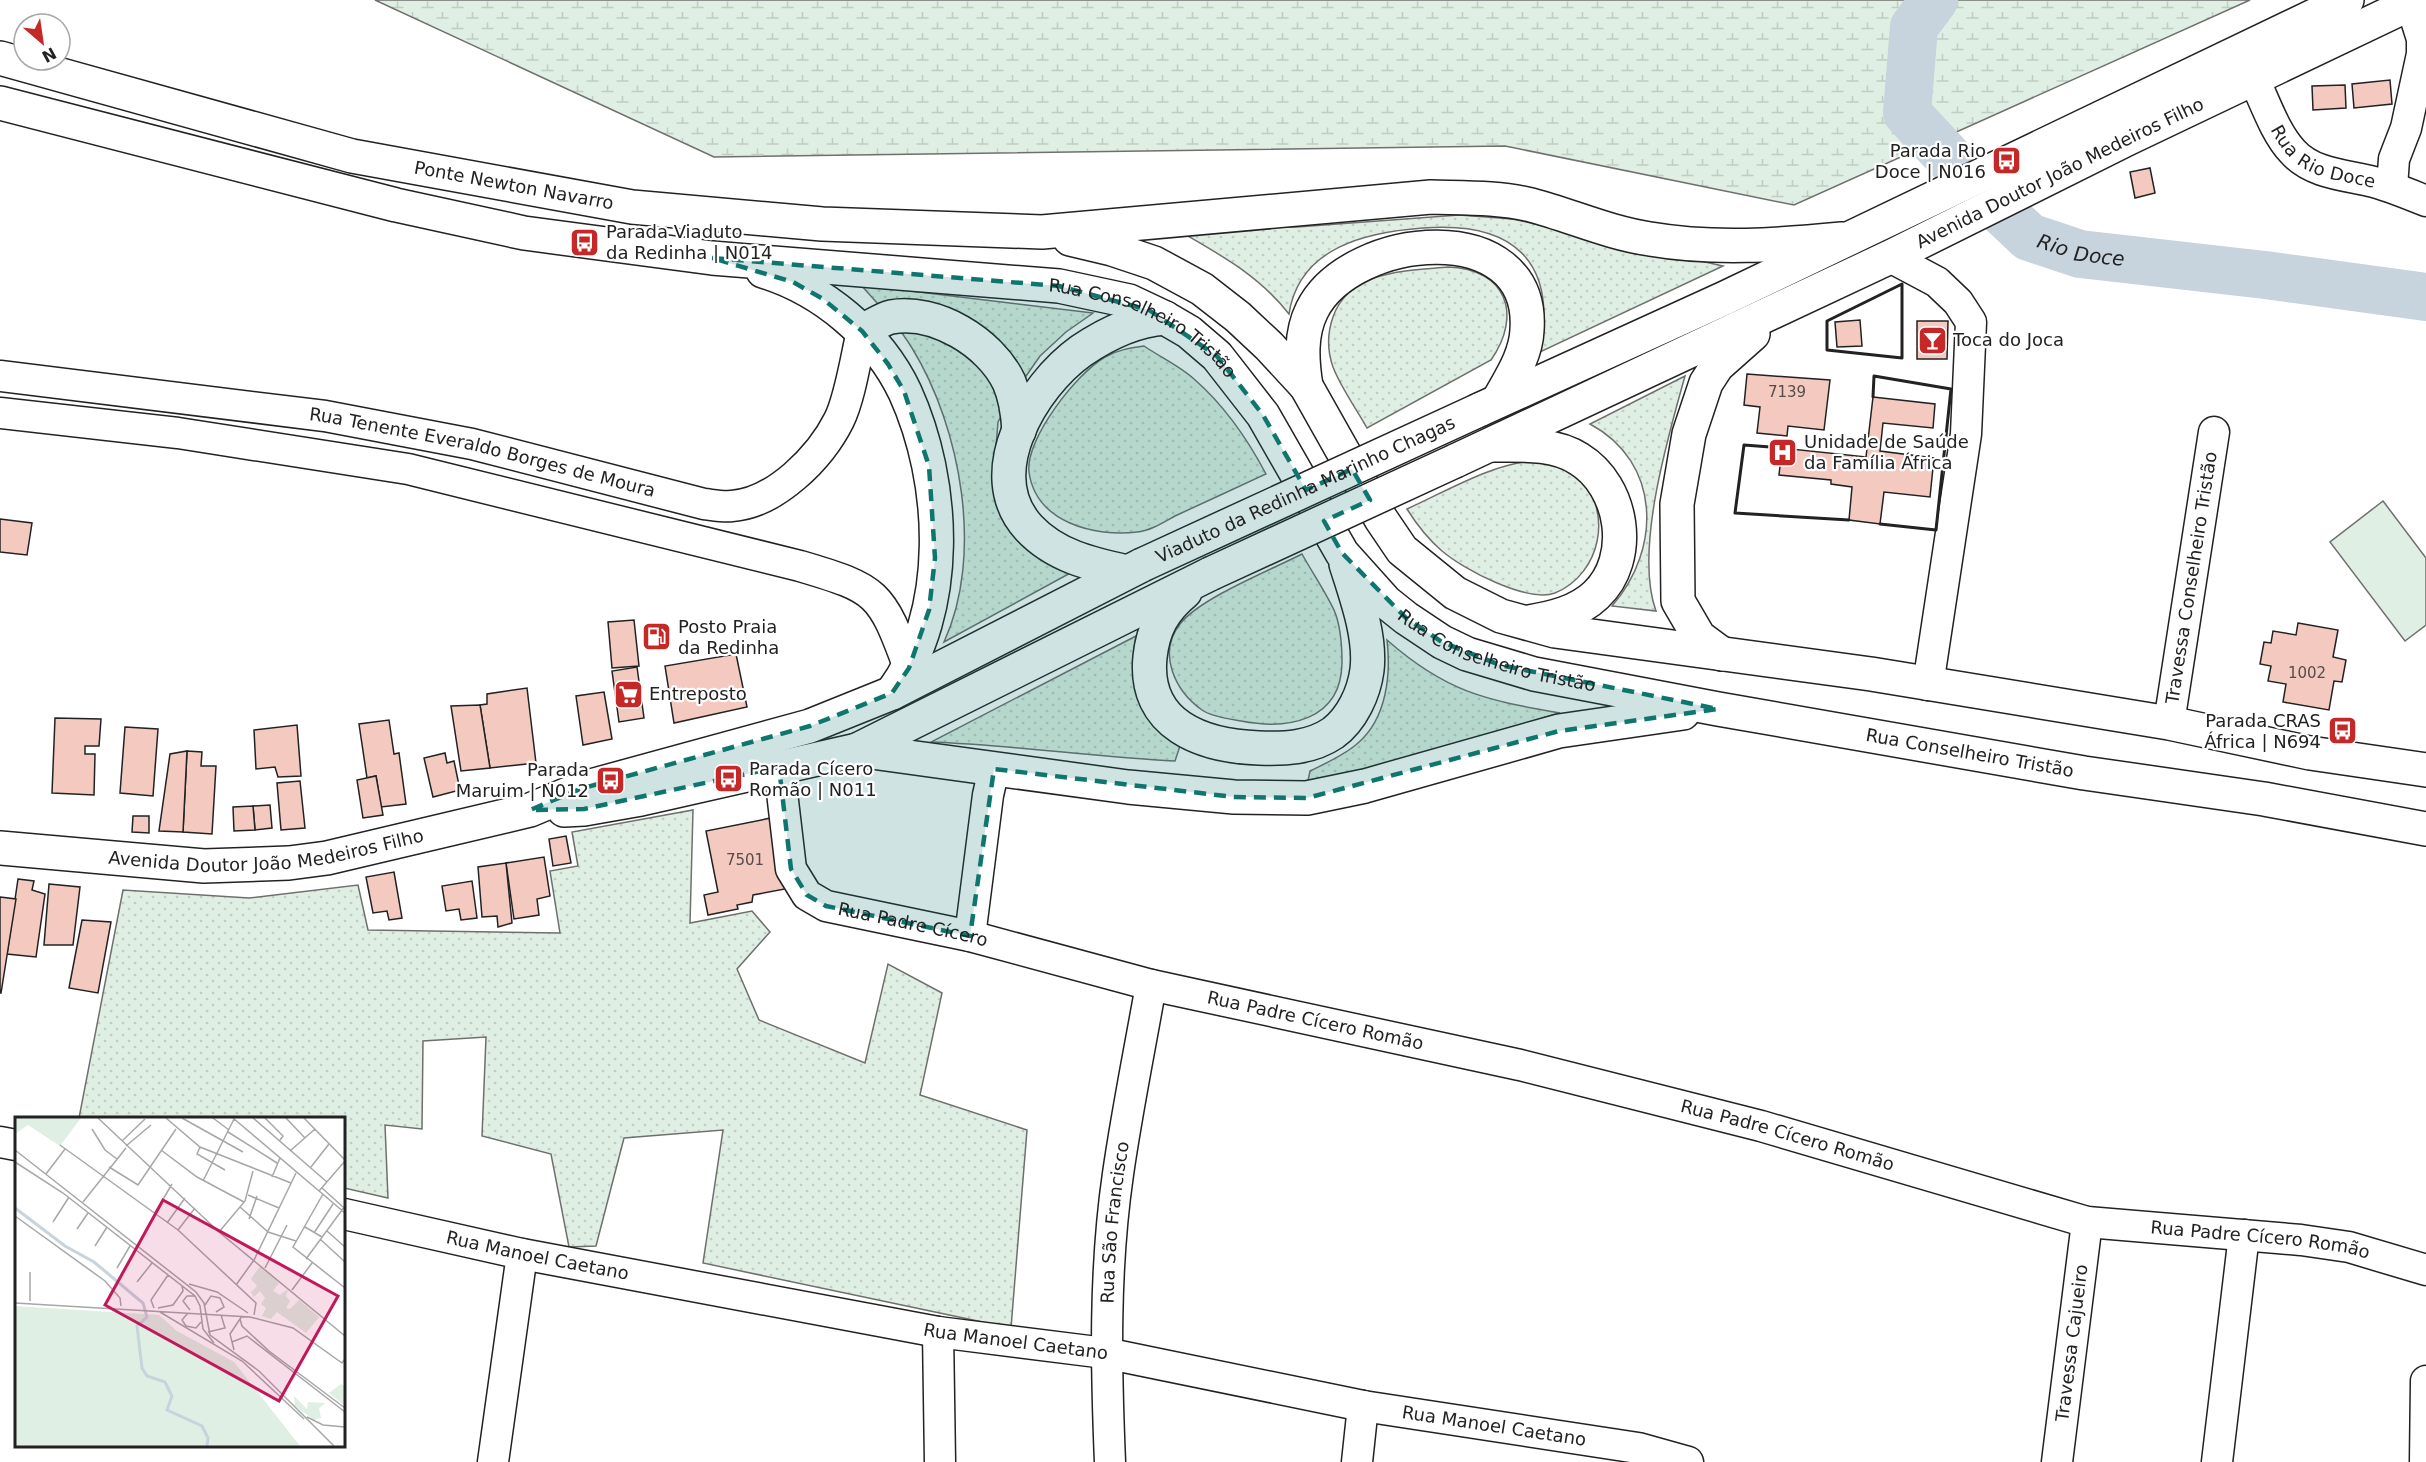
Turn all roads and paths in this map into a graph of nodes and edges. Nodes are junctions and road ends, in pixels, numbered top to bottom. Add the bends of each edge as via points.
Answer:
1 (2347, 0) edge
2 (2414, 2) edge
3 (0, 58) edge
4 (2254, 79) junction
5 (0, 103) edge
6 (2392, 187) junction
7 (2426, 201) edge
8 (1042, 232) junction
9 (1842, 239) junction
10 (1898, 252) junction
11 (712, 258) junction
12 (1848, 275) junction
13 (1725, 298) joint
14 (1165, 318) junction
15 (862, 332) junction
16 (1703, 345) joint
17 (0, 376) edge
18 (1306, 386) junction
19 (1489, 406) junction
20 (0, 413) edge
21 (1019, 431) junction
22 (2214, 432) dead end
23 (1486, 446) junction
24 (1342, 553) junction
25 (1135, 568) junction
26 (1206, 576) junction
27 (1522, 624) junction
28 (1722, 654) junction
29 (900, 681) junction
30 (1928, 685) junction
31 (1718, 709) junction
32 (2169, 723) junction
33 (865, 746) junction
34 (779, 766) junction
35 (994, 769) junction
36 (2426, 770) edge
37 (530, 810) junction
38 (2426, 829) edge
39 (0, 848) edge
40 (970, 936) junction
41 (1151, 985) junction
42 (0, 1142) edge
43 (15, 1145) edge
44 (345, 1214) edge
45 (2087, 1222) junction
46 (2244, 1235) junction
47 (522, 1254) junction
48 (2426, 1270) edge
49 (938, 1332) junction
50 (1105, 1353) junction
51 (2426, 1381) edge
52 (1363, 1406) junction
53 (1637, 1455) edge
54 (493, 1462) edge
55 (940, 1462) edge
56 (1110, 1462) edge
57 (1357, 1462) edge
58 (1688, 1462) edge
59 (2056, 1462) edge
60 (2217, 1462) edge
61 (2426, 1462) edge

1 - 9 main road, Avenida Doutor João Medeiros Filho
2 - 4 main road, Avenida Doutor João Medeiros Filho
2 - 6 street via 2422,54 2406,128 2394,159
3 - 8 main road, Ponte Newton Navarro via 352,156 609,203 822,224
4 - 6 street, Rua Rio Doce via 2282,136 2304,162
4 - 10 main road, Avenida Doutor João Medeiros Filho
5 - 11 main road via 512,231
6 - 7 street, Rua Rio Doce
8 - 9 main road via 1431,197 1481,198 1530,205 1612,232 1685,244 1790,244
8 - 18 main road, Rua Conselheiro Tristão via 1154,263 1202,289 1262,338
9 - 13 main road, Avenida Doutor João Medeiros Filho
10 - 12 main road, Avenida Doutor João Medeiros Filho
10 - 30 street via 1958,302 1971,322 1966,434
11 - 14 main road, Rua Conselheiro Tristão via 1059,286 1129,302
11 - 15 main road via 793,282 823,299
12 - 16 main road, Avenida Doutor João Medeiros Filho
12 - 28 main road via 1734,348 1717,366 1698,402 1677,504 1678,601 1699,637
13 - 19 main road, Viaduto da Redinha Marinho Chagas
14 - 21 main road via 1125,327 1081,351 1044,389
14 - 24 main road, Rua Conselheiro Tristão via 1217,356 1240,383 1275,434
15 - 17 street, Rua Tenente Everaldo Borges de Moura via 839,420 812,460 784,486 759,499 732,506 704,504 471,444 325,416
15 - 21 main road via 890,317 924,316 956,329 991,357 1008,380 1016,402
15 - 29 main road via 904,391 929,466 935,558 929,610
16 - 23 main road, Viaduto da Redinha Marinho Chagas
18 - 19 main road via 1301,356 1311,311 1322,294 1346,273 1381,255 1438,248 1466,250 1490,257 1511,272 1527,310 1524,350
18 - 27 main road, Rua Conselheiro Tristão via 1402,550 1455,593
19 - 25 main road, Viaduto da Redinha Marinho Chagas, bridge
20 - 29 street, Rua Tenente Everaldo Borges de Moura via 178,433 408,469 849,580 874,595 886,611
21 - 25 main road via 1009,459 1008,477 1013,504 1027,527 1072,558
22 - 32 street, Travessa Conselheiro Tristão
23 - 26 main road, Viaduto da Redinha Marinho Chagas, bridge
23 - 27 main road via 1529,444 1577,458 1605,484 1616,504 1618,542 1610,578 1583,605
24 - 26 main road via 1365,635 1367,668 1362,690 1350,714 1334,732 1312,744 1286,749 1237,747 1196,737 1176,726 1163,712 1154,693 1150,662 1157,624 1172,603
24 - 31 main road, Rua Conselheiro Tristão via 1386,602 1442,642 1467,654 1534,674
25 - 29 main road, Viaduto da Redinha Marinho Chagas
26 - 33 main road, Viaduto da Redinha Marinho Chagas
27 - 28 main road, Rua Conselheiro Tristão
28 - 30 main road, Rua Conselheiro Tristão
29 - 37 main road, Avenida Doutor João Medeiros Filho via 810,726 580,789
30 - 32 main road, Rua Conselheiro Tristão
31 - 35 main road via 1558,731 1365,786 1307,798 1234,797
31 - 38 main road, Rua Conselheiro Tristão
32 - 36 main road, Rua Conselheiro Tristão via 2310,753
33 - 34 main road, Avenida Doutor João Medeiros Filho
33 - 35 main road
34 - 37 main road, Avenida Doutor João Medeiros Filho via 595,807
34 - 40 street, Rua Padre Cícero via 791,869 807,895 826,906
35 - 40 street
37 - 39 main road, Avenida Doutor João Medeiros Filho via 369,850 289,863 204,866
40 - 41 street, Rua Padre Cícero
41 - 45 street, Rua Padre Cícero Romão via 1520,1065 1761,1126
41 - 50 street, Rua São Francisco via 1118,1175
42 - 43 street
44 - 47 street, Rua Manoel Caetano
45 - 46 street, Rua Padre Cícero Romão
45 - 59 street, Travessa Cajueiro
46 - 48 street, Rua Padre Cícero Romão via 2349,1247
46 - 60 street
47 - 49 street, Rua Manoel Caetano
47 - 54 street
49 - 50 street, Rua Manoel Caetano
49 - 55 street
50 - 52 street, Rua Manoel Caetano
50 - 56 street, Rua São Francisco
51 - 61 street
52 - 53 street, Rua Manoel Caetano
52 - 57 street
53 - 58 street, Rua Manoel Caetano

